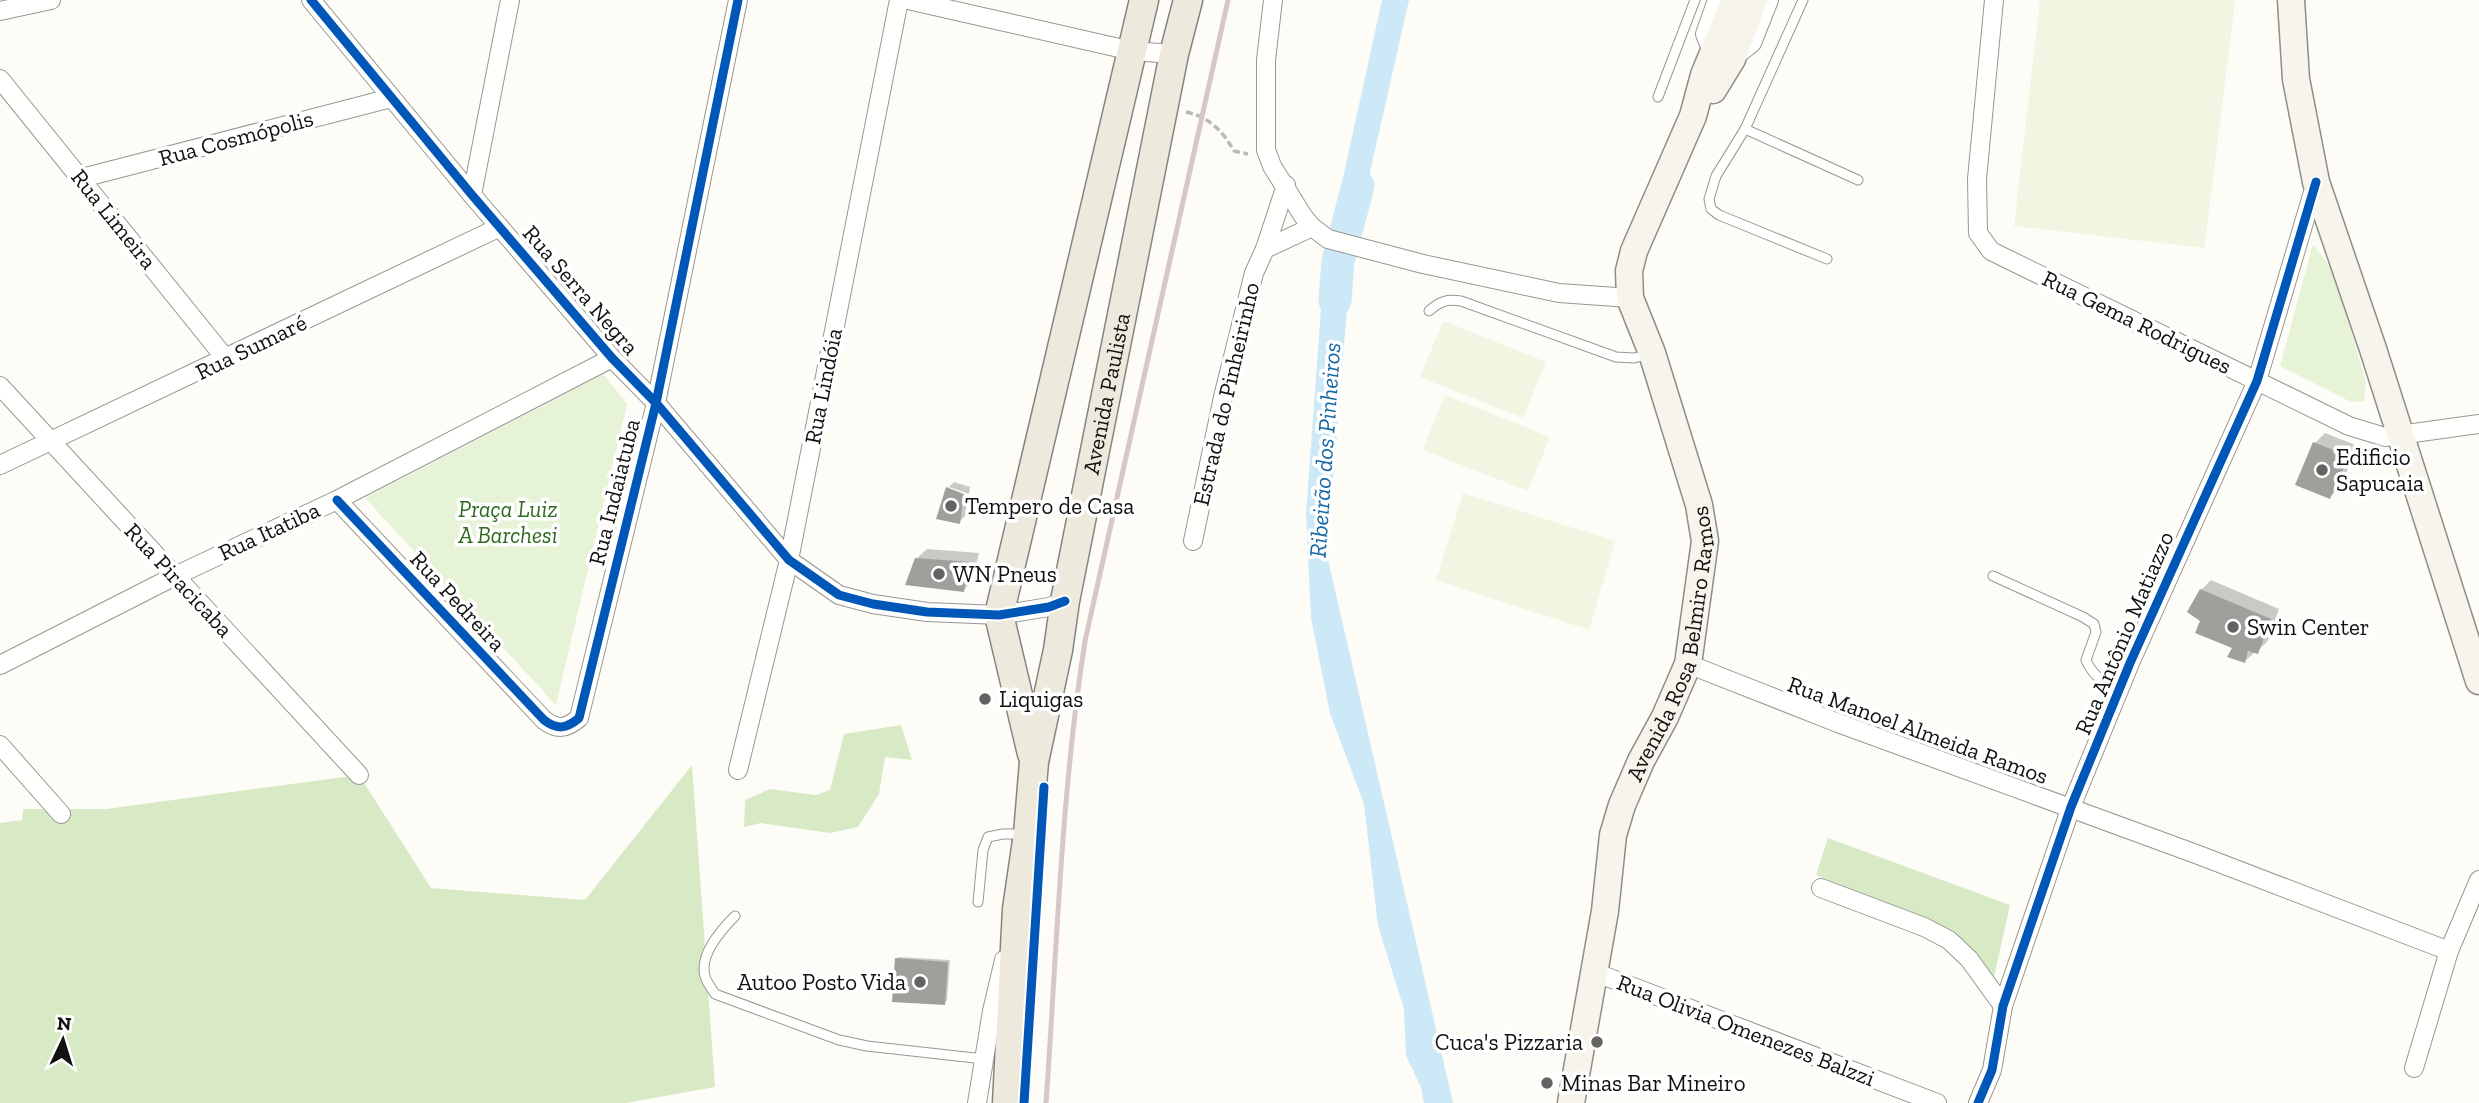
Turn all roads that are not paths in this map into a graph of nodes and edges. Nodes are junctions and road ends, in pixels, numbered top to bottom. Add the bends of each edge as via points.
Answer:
1 (51, 0) edge
2 (311, 0) edge
3 (510, 0) edge
4 (738, 0) edge
5 (899, 0) edge
6 (908, 0) edge
7 (1144, 0) edge
8 (1188, 0) edge
9 (1273, 0) edge
10 (1695, 0) edge
11 (1717, 0) edge
12 (1735, 0) edge
13 (1745, 0) edge
14 (1754, 0) edge
15 (1769, 0) edge
16 (1803, 0) edge
17 (1994, 0) edge
18 (2291, 0) edge
19 (0, 11) edge
20 (1132, 51) junction
21 (1728, 51) junction
22 (1174, 54) junction
23 (0, 79) edge
24 (1658, 97) dead end
25 (391, 98) junction
26 (1745, 129) junction
27 (82, 178) junction
28 (1858, 180) dead end
29 (2316, 182) junction
30 (1286, 186) junction
31 (472, 195) junction
32 (500, 227) junction
33 (1312, 227) junction
34 (1265, 249) junction
35 (1826, 259) dead end
36 (1630, 298) junction
37 (1429, 311) dead end
38 (1652, 353) junction
39 (612, 358) junction
40 (226, 359) junction
41 (2257, 381) junction
42 (0, 386) edge
43 (656, 403) junction
44 (2479, 424) edge
45 (2400, 433) junction
46 (51, 441) junction
47 (0, 465) edge
48 (337, 500) junction
49 (1193, 541) dead end
50 (789, 561) junction
51 (175, 576) junction
52 (1993, 576) dead end
53 (1065, 601) junction
54 (999, 615) junction
55 (1688, 664) junction
56 (0, 665) edge
57 (2479, 681) edge
58 (2118, 693) junction
59 (554, 727) joint
60 (0, 745) edge
61 (1034, 762) junction
62 (738, 770) dead end
63 (359, 775) dead end
64 (2071, 807) junction
65 (61, 814) dead end
66 (1028, 834) junction
67 (2479, 880) edge
68 (1821, 888) dead end
69 (978, 902) dead end
70 (1017, 909) junction
71 (735, 916) dead end
72 (2449, 951) junction
73 (1594, 972) junction
74 (2003, 1006) junction
75 (984, 1059) junction
76 (2414, 1068) dead end
77 (977, 1103) edge
78 (1007, 1103) edge
79 (1571, 1103) edge
80 (1937, 1103) edge
81 (1978, 1103) edge

1 - 19 street
2 - 25 street, Rua Serra Negra
3 - 31 street
4 - 43 street, Rua Indaiatuba
5 - 50 street, Rua Lindóia
6 - 20 street
7 - 20 main road
8 - 22 main road, Avenida Paulista
9 - 30 street via 1265,114 1268,153
10 - 24 lane
11 - 21 street via 1705,34
12 - 21 main road, Avenida Rosa Belmiro Ramos
13 - 21 main road
14 - 21 main road, Avenida Rosa Belmiro Ramos
15 - 21 street via 1752,43
16 - 26 lane
17 - 41 street, Rua Gema Rodrigues via 1977,179 1978,233 1991,251
18 - 29 main road via 2296,79
20 - 22 street
20 - 54 main road
21 - 36 main road, Avenida Rosa Belmiro Ramos via 1718,84 1693,116 1634,251
22 - 53 main road, Avenida Paulista
23 - 27 street, Rua Limeira
25 - 27 street, Rua Cosmópolis
25 - 31 street, Rua Serra Negra
26 - 28 lane
26 - 35 lane via 1716,176 1711,209
27 - 40 street, Rua Limeira
29 - 41 street, Rua Antônio Matiazzo
29 - 45 main road
30 - 33 street
30 - 34 street, Estrada do Pinheirinho
31 - 32 street, Rua Serra Negra
32 - 39 street, Rua Serra Negra
32 - 40 street, Rua Sumaré
33 - 34 street
33 - 36 street via 1328,239 1491,280 1559,293
34 - 49 street, Estrada do Pinheirinho via 1254,273 1232,360
36 - 38 main road, Avenida Rosa Belmiro Ramos
37 - 38 lane via 1447,299 1461,301 1616,357
38 - 55 main road, Avenida Rosa Belmiro Ramos via 1699,505 1705,541
39 - 43 street, Rua Serra Negra
39 - 48 street, Rua Itatiba
40 - 46 street, Rua Sumaré
41 - 45 street, Rua Gema Rodrigues via 2349,426 2385,437
41 - 58 street, Rua Antônio Matiazzo
42 - 46 street, Rua Piracicaba
43 - 50 street, Rua Serra Negra
43 - 59 street, Rua Indaiatuba via 579,718
44 - 45 street, Rua Gema Rodrigues
45 - 57 main road
46 - 47 street, Rua Sumaré
46 - 51 street, Rua Piracicaba
48 - 51 street, Rua Itatiba
48 - 59 street, Rua Pedreira
50 - 54 street, Rua Serra Negra via 839,595 873,604
50 - 62 street, Rua Lindóia
51 - 56 street, Rua Itatiba
51 - 63 street, Rua Piracicaba
52 - 58 lane via 2094,624 2087,665
53 - 54 street, Rua Serra Negra
53 - 61 main road, Avenida Paulista
54 - 61 main road
55 - 64 street, Rua Manoel Almeida Ramos
55 - 73 main road, Avenida Rosa Belmiro Ramos via 1622,805 1613,835
58 - 64 street, Rua Antônio Matiazzo
60 - 65 street
61 - 66 main road
64 - 72 street, Rua Manoel Almeida Ramos
64 - 74 street, Rua Antônio Matiazzo
66 - 69 lane via 988,838
66 - 70 main road
67 - 72 street
68 - 74 street via 1949,940
70 - 75 street
70 - 78 main road
71 - 75 lane via 716,934 705,965 705,978 715,994 839,1040
72 - 76 street
73 - 79 main road, Avenida Rosa Belmiro Ramos
73 - 80 street, Rua Olivia Omenezes Balzzi
74 - 81 street, Rua Antônio Matiazzo via 1992,1070
75 - 77 street

